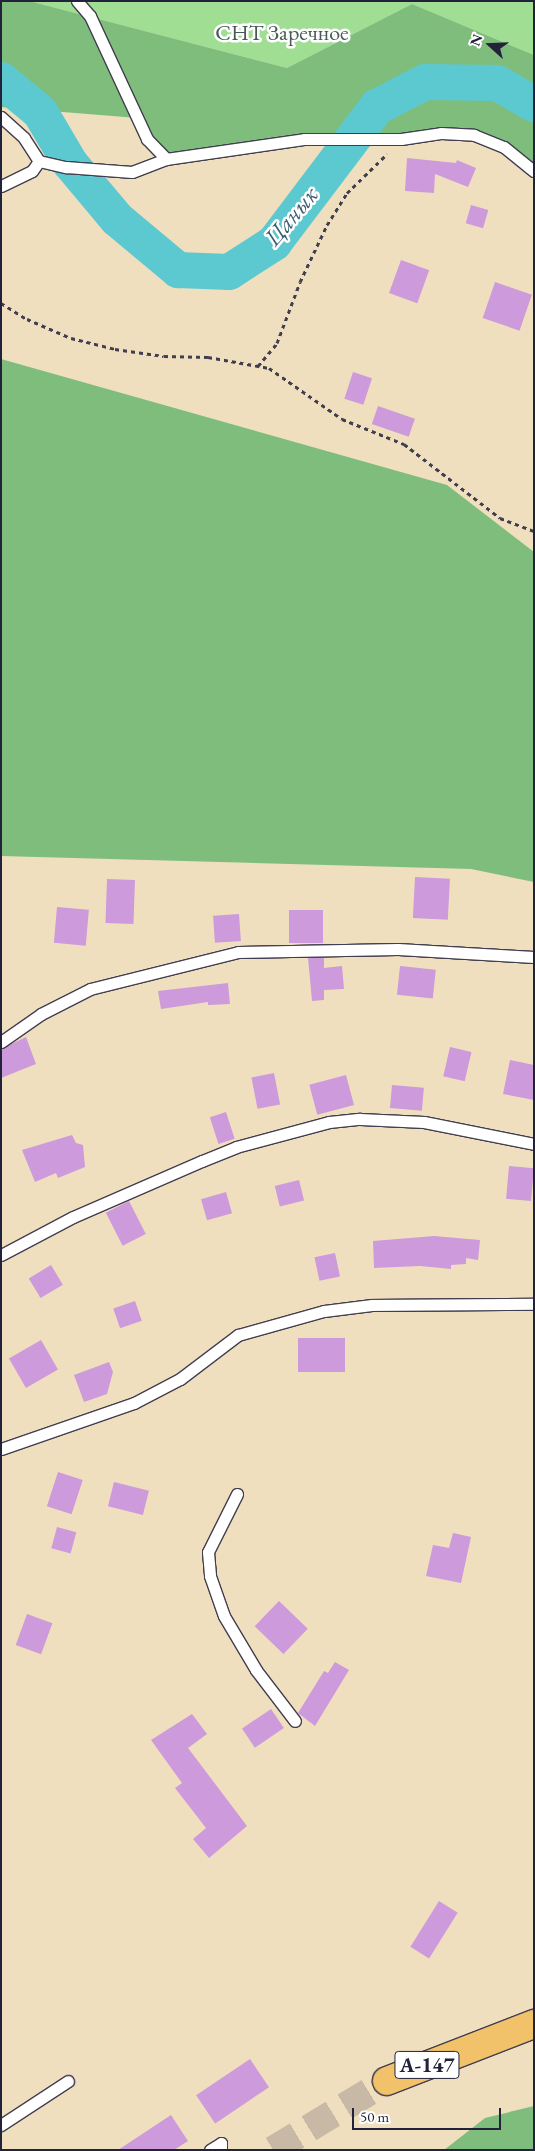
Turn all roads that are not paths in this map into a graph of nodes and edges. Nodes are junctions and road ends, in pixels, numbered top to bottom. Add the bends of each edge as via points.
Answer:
1 (77, 1) edge
2 (1, 117) edge
3 (166, 159) junction
4 (38, 161) junction
5 (534, 171) edge
6 (1, 186) edge
7 (534, 957) edge
8 (1, 1042) edge
9 (534, 1144) edge
10 (1, 1255) edge
11 (534, 1304) edge
12 (1, 1449) edge
13 (237, 1494) dead end
14 (295, 1721) dead end
15 (534, 2024) edge
16 (534, 2039) edge
17 (468, 2050) junction
18 (68, 2081) dead end
19 (387, 2081) tunnel mouth
20 (1, 2125) edge
21 (210, 2150) edge
22 (221, 2150) edge

1 - 3 lane via 90,16 147,139
2 - 4 lane via 24,138
3 - 4 lane via 132,172 66,167
3 - 5 lane via 304,139 401,139 441,133 474,135 504,147
4 - 6 lane via 32,171
7 - 8 lane via 398,949 238,952 90,989 41,1014
9 - 10 lane via 424,1122 360,1119 329,1122 219,1154 73,1217
11 - 12 lane via 372,1305 324,1310 238,1335 180,1379 134,1403
13 - 14 lane via 208,1552 210,1576 224,1616 256,1670
15 - 17 highway, А-147
16 - 17 highway, А-147
17 - 19 highway, А-147
18 - 20 lane
21 - 22 lane via 221,2143

